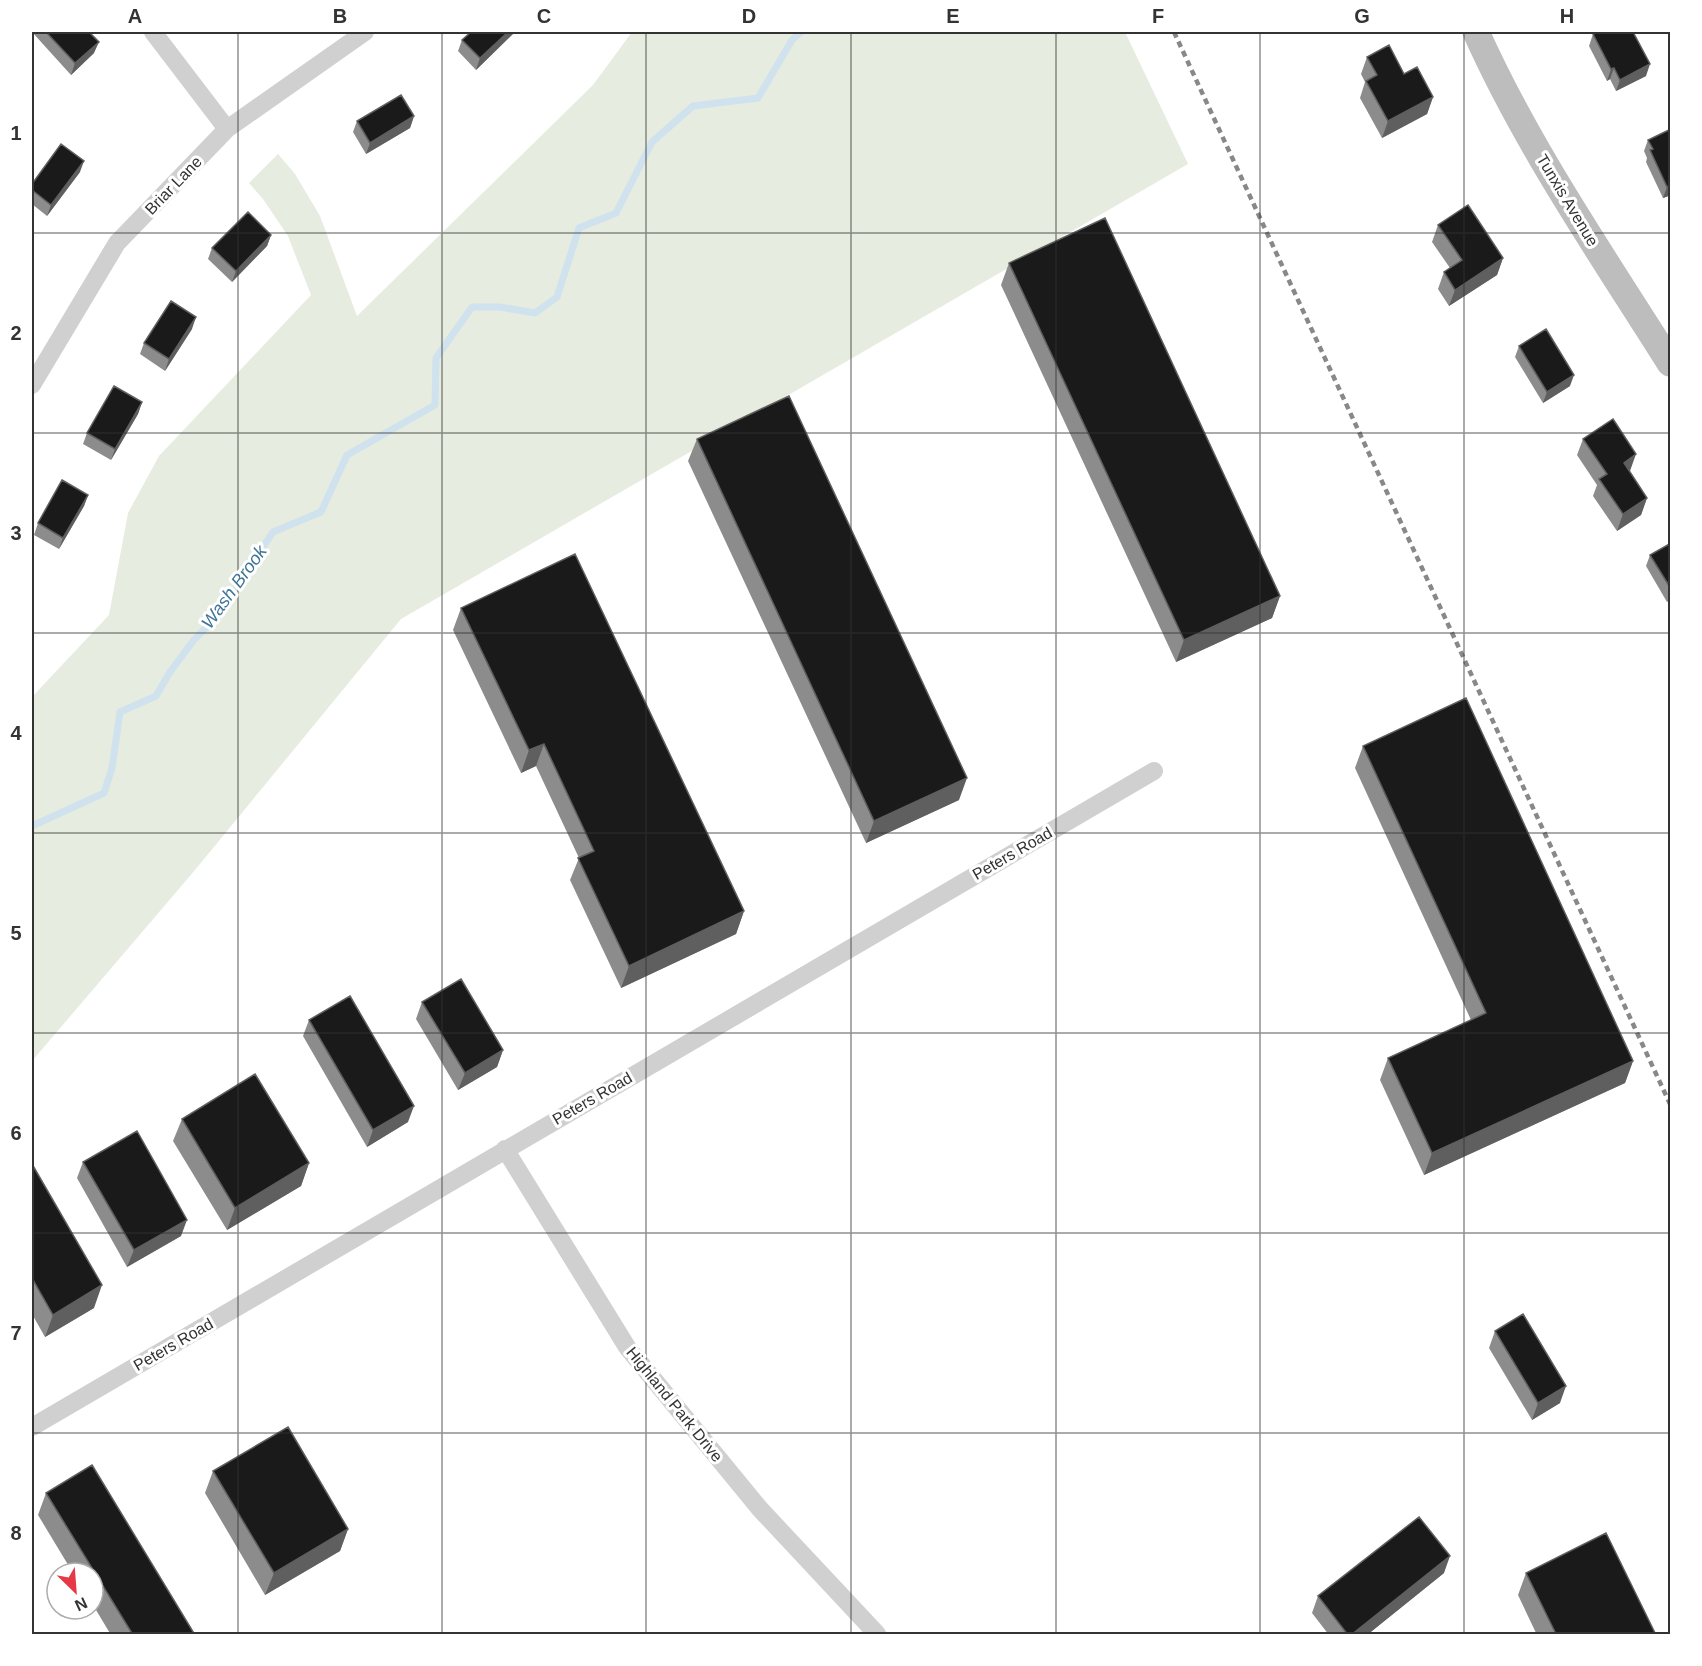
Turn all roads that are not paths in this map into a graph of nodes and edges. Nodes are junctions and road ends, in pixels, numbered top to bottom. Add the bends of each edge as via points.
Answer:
1 (153, 32) edge
2 (365, 32) edge
3 (1476, 32) edge
4 (227, 129) junction
5 (1671, 363) edge
6 (32, 385) edge
7 (1154, 771) dead end
8 (505, 1149) junction
9 (32, 1427) edge
10 (877, 1635) edge

1 - 4 street
2 - 4 street, Briar Lane
3 - 5 main road, Tunxis Avenue via 1570,205
4 - 6 street, Briar Lane via 117,243
7 - 8 street, Peters Road
8 - 9 street, Peters Road
8 - 10 street, Highland Park Drive via 627,1347 760,1509

